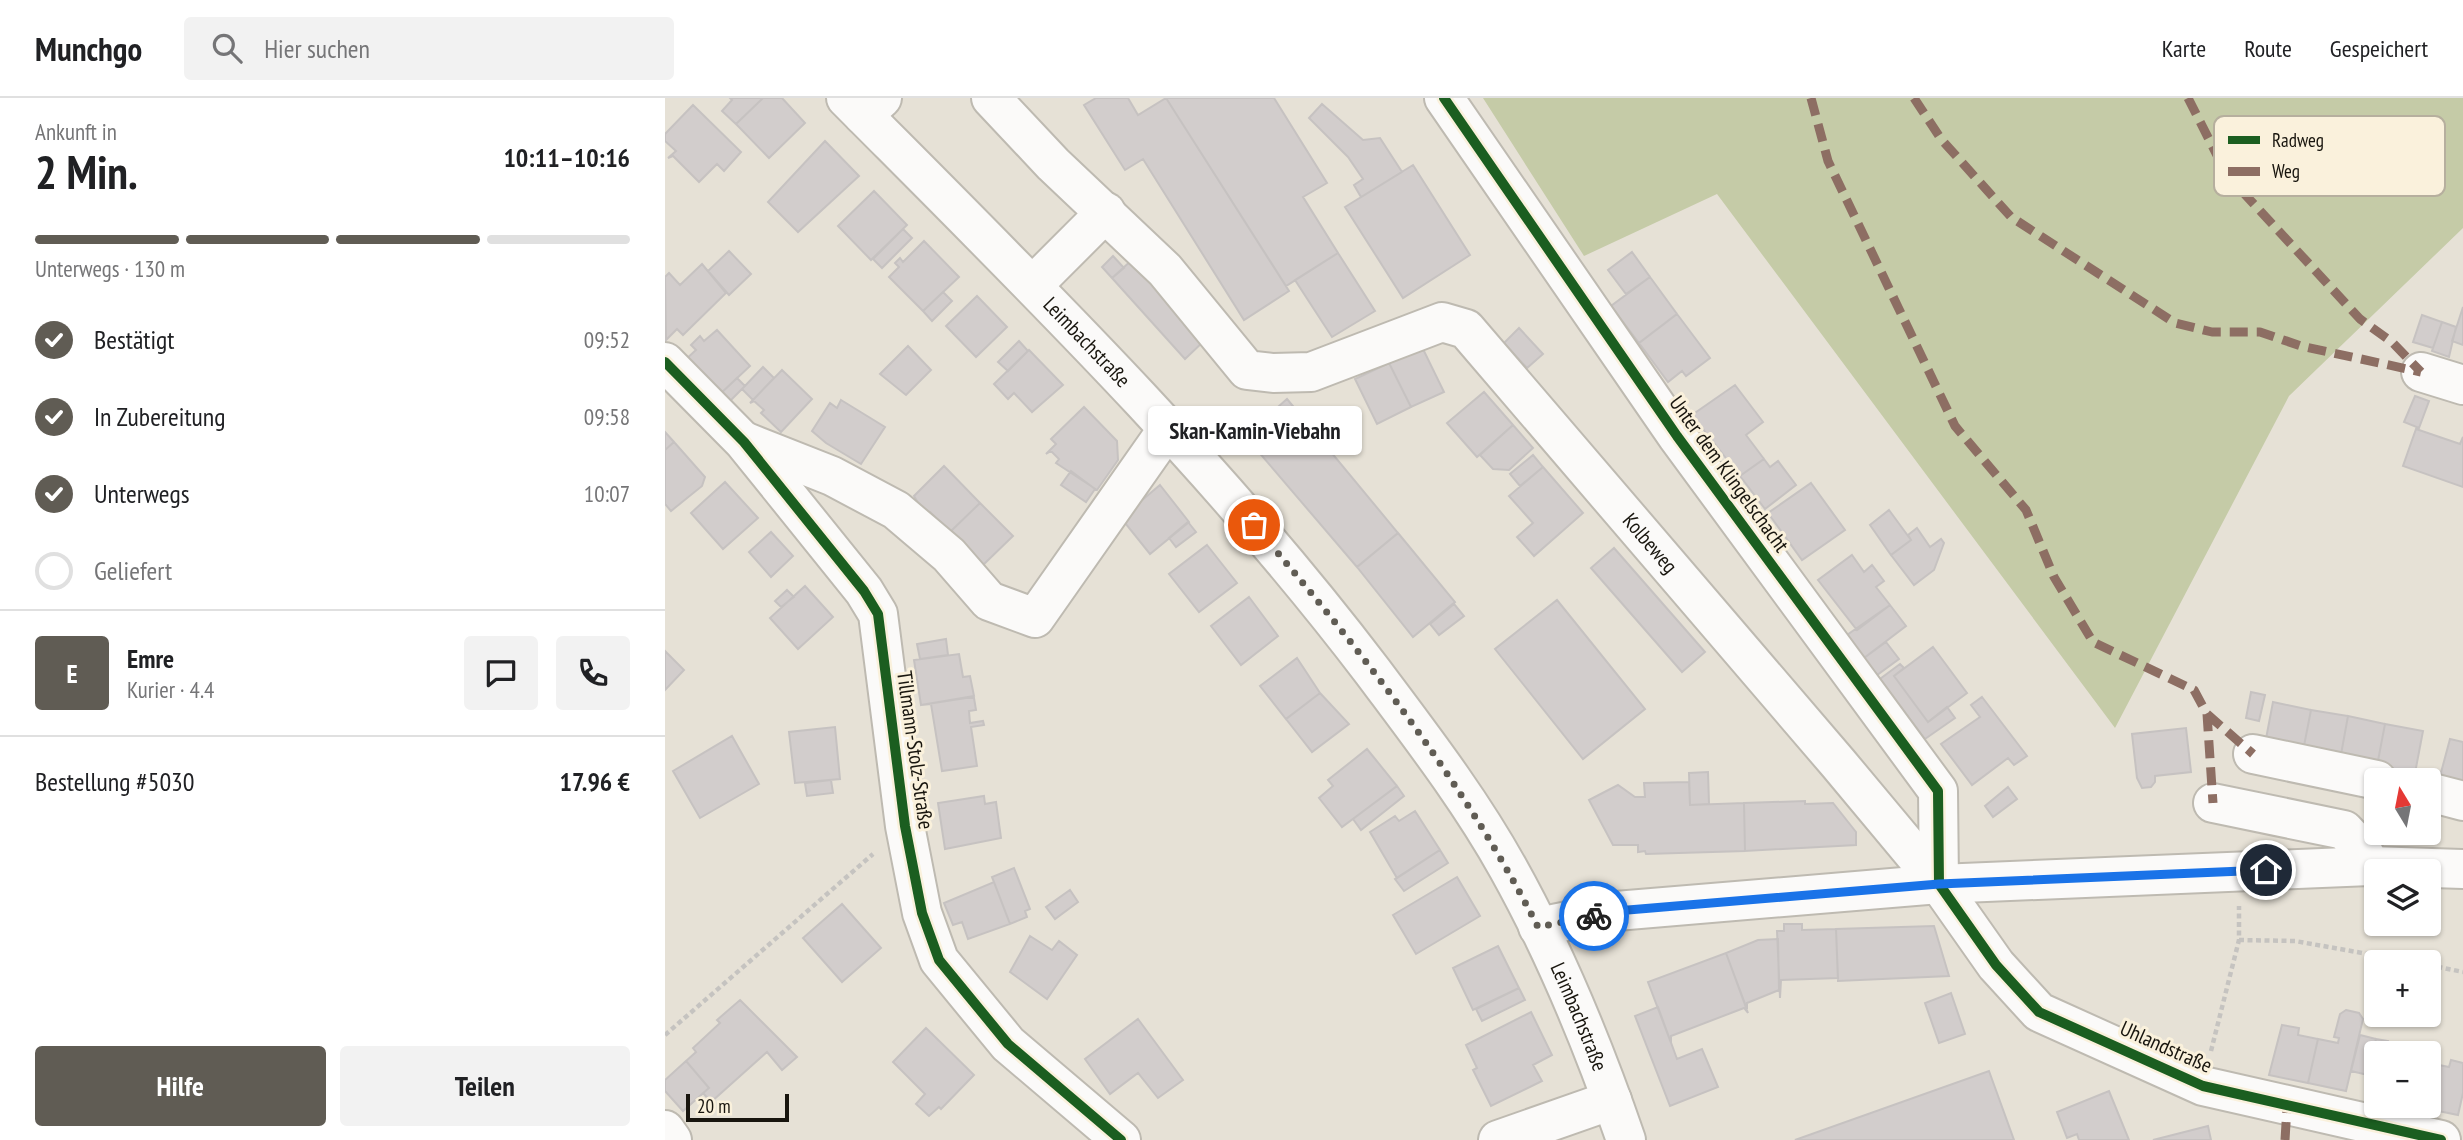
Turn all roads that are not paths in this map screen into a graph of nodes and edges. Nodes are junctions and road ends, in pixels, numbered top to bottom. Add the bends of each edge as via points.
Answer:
1 (991, 98) edge
2 (1444, 98) edge
3 (864, 104) edge
4 (1106, 212) junction
5 (1034, 284) junction
6 (665, 362) edge
7 (2421, 372) dead end
8 (2463, 386) edge
9 (1169, 427) junction
10 (744, 442) junction
11 (2253, 754) dead end
12 (2364, 777) edge
13 (2441, 795) edge
14 (2463, 801) edge
15 (2213, 803) dead end
16 (2367, 859) edge
17 (2364, 866) edge
18 (2441, 868) edge
19 (2463, 869) edge
20 (1939, 884) junction
21 (1538, 927) junction
22 (1612, 1100) junction
23 (665, 1130) edge
24 (672, 1140) edge
25 (1121, 1140) edge
26 (1498, 1140) edge
27 (1626, 1140) edge
28 (2441, 1140) edge

1 - 4 street via 1052,164
2 - 20 street, Unter dem Klingelschacht via 1677,436 1938,790
3 - 5 street, Leimbachstraße
4 - 5 street
4 - 20 street, Kolbeweg via 1165,270 1247,370 1311,373 1442,322 1466,329
5 - 9 street, Leimbachstraße
6 - 10 street, Tillmann-Stolz-Straße
7 - 8 street
9 - 10 street, Tillmann-Stolz-Straße via 1035,618 989,601 949,555 896,510 832,476
9 - 21 street, Leimbachstraße via 1321,603 1440,761 1507,866
10 - 25 street, Tillmann-Stolz-Straße via 878,614 905,826 922,912 939,960 1008,1044
11 - 12 street
13 - 14 street
15 - 16 street via 2344,830
17 - 20 street
18 - 19 street
20 - 21 street via 1616,911
20 - 28 street, Uhlandstraße via 1996,965 2039,1012 2203,1086
21 - 22 street, Leimbachstraße via 1590,1038
22 - 26 street
22 - 27 street, Leimbachstraße
23 - 24 street

